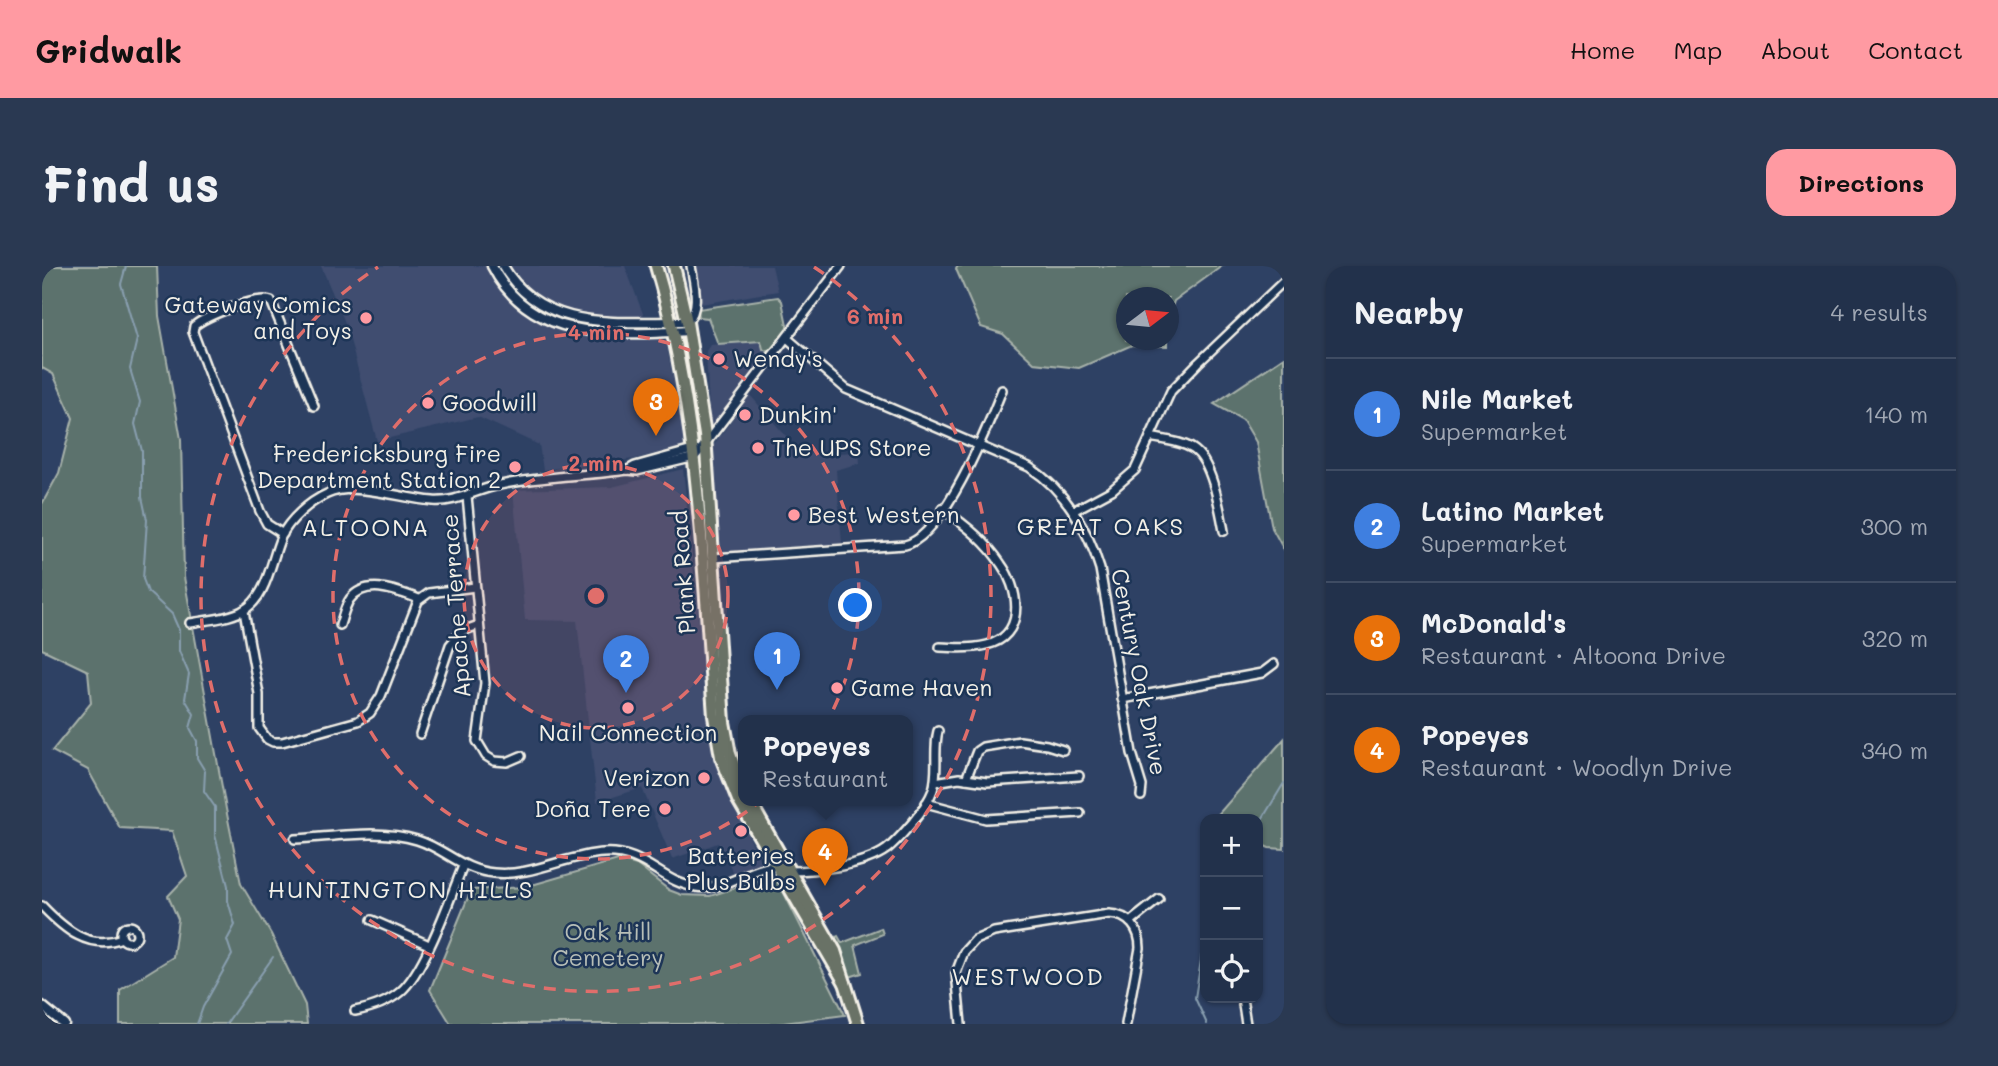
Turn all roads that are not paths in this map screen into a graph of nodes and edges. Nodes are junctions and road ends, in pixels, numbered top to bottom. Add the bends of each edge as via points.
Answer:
1 (492, 266) edge
2 (503, 266) edge
3 (656, 266) edge
4 (674, 266) edge
5 (691, 266) edge
6 (841, 266) edge
7 (1284, 281) edge
8 (687, 326) junction
9 (672, 327) junction
10 (787, 338) junction
11 (1002, 390) dead end
12 (314, 406) dead end
13 (1150, 437) junction
14 (706, 444) junction
15 (979, 445) junction
16 (694, 453) junction
17 (467, 496) junction
18 (942, 509) junction
19 (1073, 511) junction
20 (1224, 531) dead end
21 (283, 534) junction
22 (713, 558) junction
23 (705, 582) junction
24 (475, 587) junction
25 (715, 594) junction
26 (419, 599) junction
27 (707, 610) junction
28 (244, 611) junction
29 (190, 622) dead end
30 (340, 625) dead end
31 (479, 625) junction
32 (718, 628) junction
33 (940, 648) dead end
34 (1274, 664) dead end
35 (1122, 699) junction
36 (938, 731) dead end
37 (420, 734) dead end
38 (1063, 750) dead end
39 (521, 757) dead end
40 (738, 773) edge
41 (1079, 776) dead end
42 (966, 779) junction
43 (935, 782) junction
44 (1141, 796) dead end
45 (738, 800) edge
46 (926, 803) junction
47 (741, 806) edge
48 (752, 806) edge
49 (1080, 813) dead end
50 (295, 839) dead end
51 (775, 865) junction
52 (463, 866) junction
53 (789, 871) junction
54 (1158, 899) dead end
55 (42, 906) edge
56 (372, 920) dead end
57 (1130, 922) junction
58 (122, 938) dead end
59 (429, 945) junction
60 (845, 983) junction
61 (1243, 1003) edge
62 (42, 1006) edge
63 (355, 1011) dead end
64 (42, 1019) edge
65 (48, 1024) edge
66 (64, 1024) edge
67 (858, 1024) edge
68 (961, 1024) edge
69 (1126, 1024) edge
70 (1246, 1024) edge

1 - 9 street via 523,304 560,324 604,334
2 - 9 street via 529,297 545,307 607,322
3 - 9 highway, Plank Road
4 - 8 highway, Plank Road
5 - 8 street via 695,304
6 - 10 street
7 - 13 street via 1171,391
8 - 9 street
8 - 14 highway, Plank Road
9 - 16 highway, Plank Road
10 - 14 street
10 - 15 street, Century Oak Drive via 846,389
11 - 15 street
12 - 21 street via 271,301 251,302 194,327 260,511 267,524
13 - 19 street via 1135,470 1112,490
13 - 20 street via 1194,449 1203,460
14 - 16 street
14 - 22 highway, Plank Road
15 - 18 street
15 - 19 street, Century Oak Drive via 1040,474
16 - 17 street via 636,471 508,483
16 - 23 highway, Plank Road
17 - 21 street via 440,502 361,490 335,491 307,507
17 - 24 street, Apache Terrace
18 - 22 street via 922,537 905,545
18 - 33 street via 971,530 1001,563 1012,586 1016,614 1006,635 992,643
19 - 35 street, Century Oak Drive via 1100,569
21 - 28 street via 271,571
22 - 25 highway, Plank Road
23 - 25 highway
23 - 27 highway, Plank Road
24 - 26 street via 434,592
24 - 31 street, Apache Terrace
25 - 32 highway, Plank Road
26 - 28 street via 370,713 358,721 282,742 267,739 260,728 259,694
26 - 30 street via 385,588 364,589 350,599
27 - 32 highway
27 - 45 highway, Plank Road via 714,716 721,757
28 - 29 street
31 - 37 street via 462,631 450,645
31 - 39 street, Apache Terrace via 485,692 477,741 486,757 494,761
32 - 40 highway, Plank Road via 726,734
34 - 35 street via 1262,673
35 - 44 street, Century Oak Drive
36 - 43 street
38 - 42 street via 1031,742 983,747
41 - 42 street via 987,782
42 - 43 street
43 - 46 street
46 - 49 street via 986,818
46 - 53 street via 881,853 826,868
47 - 51 highway, Plank Road
48 - 53 highway
50 - 52 street via 406,837 429,844
51 - 52 street via 704,888 683,884 637,858 616,853 502,874
51 - 53 street
51 - 60 highway, Plank Road
52 - 59 street
53 - 60 highway via 835,951
54 - 57 street
55 - 58 street via 71,933 88,940 102,943
56 - 59 street
57 - 68 street via 1109,914 982,935 957,964
57 - 69 street via 1137,930 1140,948
59 - 63 street via 401,991 383,1003
60 - 67 highway
61 - 70 street
62 - 66 street
64 - 65 street

